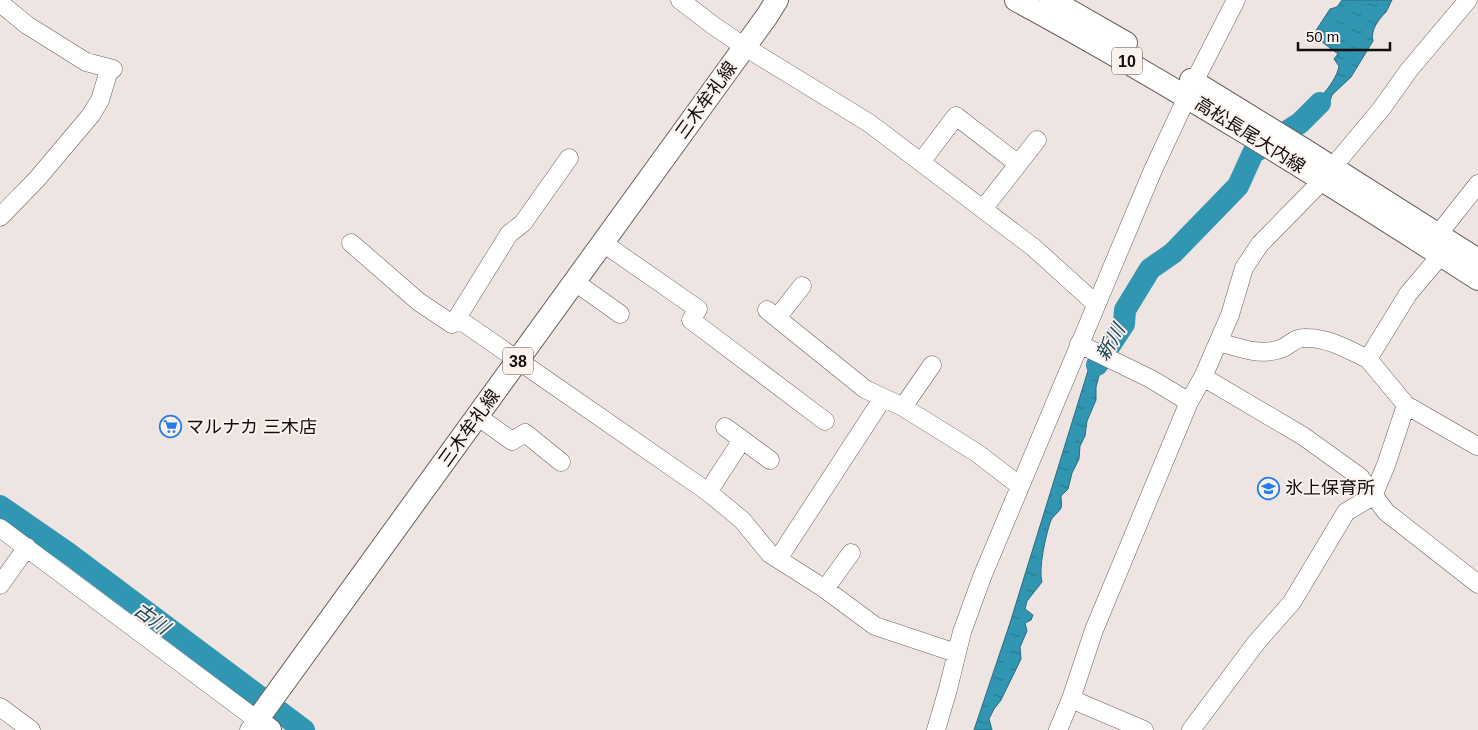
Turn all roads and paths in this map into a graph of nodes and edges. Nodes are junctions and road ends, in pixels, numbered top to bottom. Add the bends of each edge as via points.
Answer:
1 (680, 0) edge
2 (777, 0) edge
3 (1016, 0) edge
4 (1051, 0) edge
5 (1235, 0) edge
6 (1468, 0) edge
7 (0, 3) edge
8 (745, 47) junction
9 (1190, 89) junction
10 (1037, 140) dead end
11 (569, 158) dead end
12 (921, 162) junction
13 (1018, 164) junction
14 (1327, 174) junction
15 (1478, 184) edge
16 (983, 209) junction
17 (0, 217) edge
18 (603, 242) junction
19 (350, 243) dead end
20 (1442, 247) junction
21 (1478, 260) edge
22 (1478, 279) edge
23 (575, 282) junction
24 (802, 286) dead end
25 (1096, 304) junction
26 (620, 314) dead end
27 (457, 318) junction
28 (1219, 342) junction
29 (1086, 348) junction
30 (1368, 359) junction
31 (518, 361) junction
32 (932, 365) dead end
33 (1203, 377) junction
34 (882, 398) junction
35 (1189, 402) junction
36 (1406, 405) junction
37 (903, 407) junction
38 (477, 416) junction
39 (825, 421) dead end
40 (725, 428) dead end
41 (742, 440) junction
42 (1477, 446) edge
43 (770, 460) dead end
44 (561, 462) dead end
45 (1020, 486) junction
46 (708, 492) junction
47 (1373, 496) junction
48 (0, 528) edge
49 (27, 547) junction
50 (851, 554) dead end
51 (778, 559) junction
52 (1478, 584) edge
53 (0, 586) edge
54 (825, 589) junction
55 (956, 653) junction
56 (1071, 699) junction
57 (0, 708) edge
58 (259, 727) edge
59 (31, 730) edge
60 (936, 730) edge
61 (1058, 730) edge
62 (1144, 730) edge
63 (1191, 730) edge

1 - 8 street
2 - 8 main road, 三木牟礼線 / 38
3 - 9 main road, 高松長尾大内線 / 10
4 - 9 main road, 高松長尾大内線 / 10
5 - 9 street
6 - 14 street
7 - 17 street via 27,26 110,73 91,115
8 - 12 street via 869,123
8 - 18 main road, 三木牟礼線 / 38
9 - 14 main road, 高松長尾大内線 / 10
9 - 25 street
10 - 13 street
11 - 27 street via 523,223 509,234
12 - 13 street via 956,116
12 - 16 street
13 - 16 street
14 - 20 main road, 高松長尾大内線 / 10
14 - 28 street via 1260,244 1244,268
15 - 20 street via 1444,227
16 - 25 street via 1033,247
18 - 23 main road, 三木牟礼線 / 38
18 - 39 street via 698,309 691,320
19 - 27 street via 419,302 452,324
20 - 21 main road, 高松長尾大内線 / 10
20 - 22 main road, 高松長尾大内線 / 10
20 - 30 street via 1434,266 1408,294
23 - 26 street
23 - 31 main road, 三木牟礼線 / 38
24 - 34 street via 772,314 865,389
25 - 29 street
27 - 31 street
28 - 30 street via 1264,353 1282,348 1297,338 1308,338 1331,341
28 - 33 street
29 - 35 street via 1151,379
29 - 45 street
30 - 36 street
31 - 38 main road, 三木牟礼線 / 38
31 - 46 street
32 - 37 street
33 - 35 street
33 - 47 street via 1303,436 1360,477
34 - 37 street
34 - 51 street
35 - 56 street via 1094,630
36 - 42 street
36 - 47 street
37 - 45 street via 976,453
38 - 44 street via 512,441 526,433
38 - 58 main road, 三木牟礼線 / 38
40 - 41 street
41 - 43 street
41 - 46 street
45 - 55 street via 973,600
46 - 51 street via 742,520
47 - 52 street via 1386,512
47 - 63 street via 1346,512 1292,602 1256,643
48 - 49 street
49 - 53 street
49 - 58 street
50 - 54 street
51 - 54 street
54 - 55 street via 875,626
55 - 60 street
56 - 61 street
56 - 62 street
57 - 59 street

